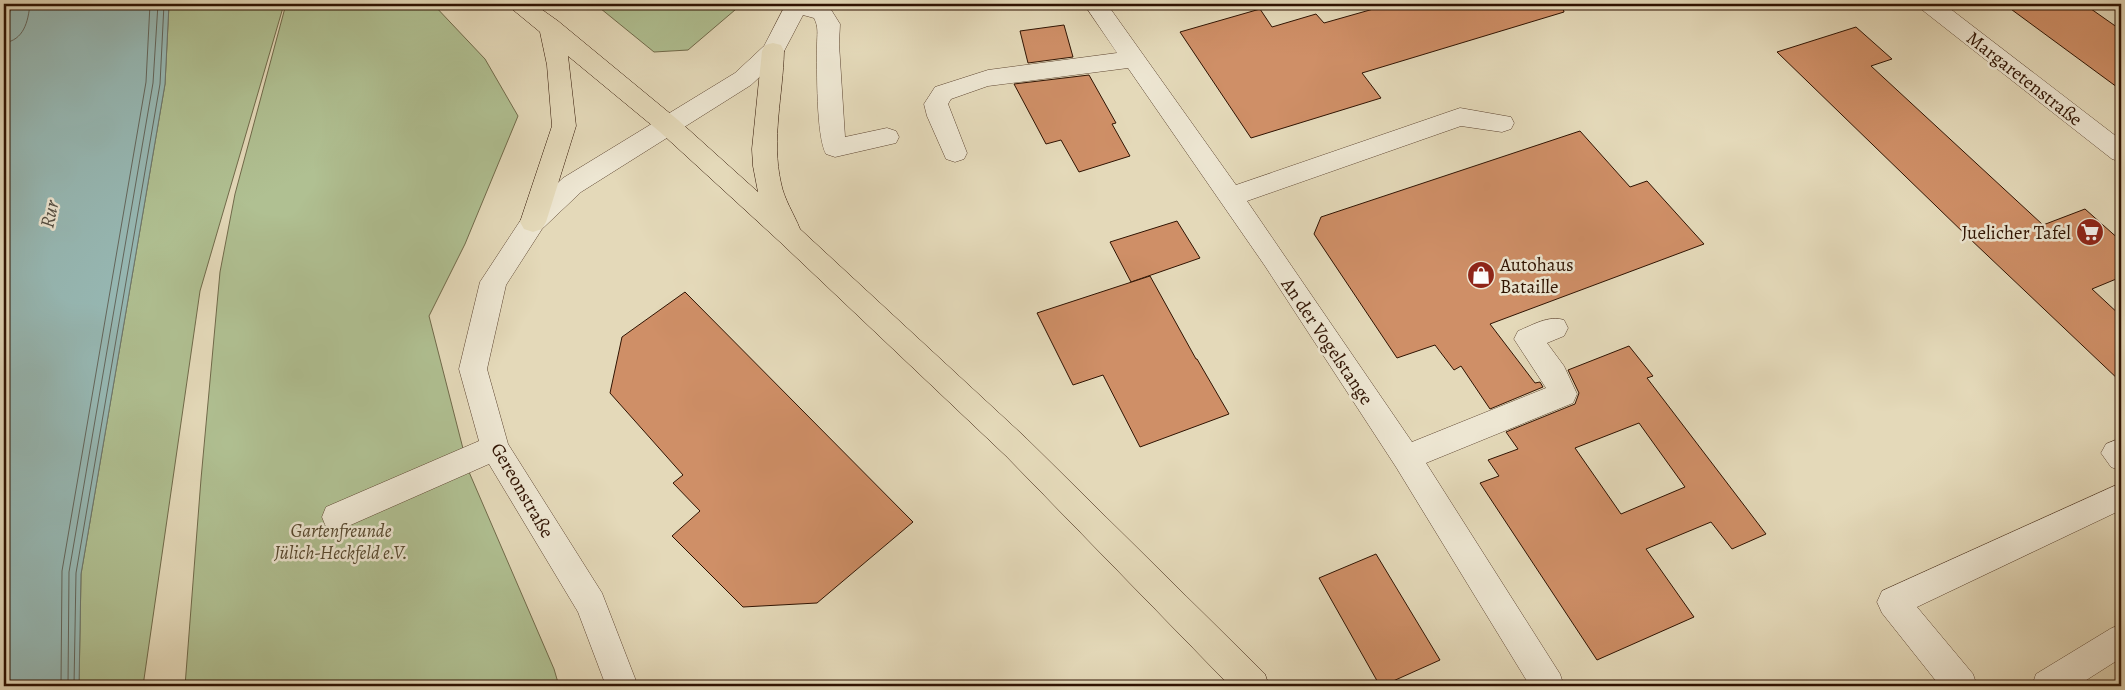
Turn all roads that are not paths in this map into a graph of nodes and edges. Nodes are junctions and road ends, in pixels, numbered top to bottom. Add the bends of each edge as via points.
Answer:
1 (520, 4) edge
2 (1929, 4) edge
3 (797, 5) edge
4 (1106, 8) edge
5 (550, 27) junction
6 (773, 51) junction
7 (1134, 59) junction
8 (1502, 123) dead end
9 (669, 126) junction
10 (887, 137) dead end
11 (955, 153) dead end
12 (2121, 153) edge
13 (1231, 197) junction
14 (533, 222) junction
15 (789, 235) junction
16 (1554, 328) dead end
17 (495, 448) junction
18 (2121, 451) edge
19 (1406, 458) junction
20 (2121, 458) edge
21 (2121, 496) edge
22 (336, 518) dead end
23 (2121, 640) edge
24 (622, 686) edge
25 (1253, 686) edge
26 (1548, 686) edge
27 (1961, 686) edge
28 (2048, 686) edge

1 - 5 main road
2 - 12 street, Margaretenstraße
3 - 6 street
3 - 10 street via 822,13 829,24 835,148
4 - 7 street, An der Vogelstange
5 - 9 main road
5 - 14 main road via 559,66 564,126
6 - 9 street via 743,79
6 - 15 main road via 765,151 768,182
7 - 11 street via 988,78 944,93 936,104
7 - 13 street, An der Vogelstange
8 - 13 street via 1460,117
9 - 14 street, Gereonstraße via 572,185
9 - 15 main road
13 - 19 street, An der Vogelstange
14 - 17 street, Gereonstraße via 493,282 473,369
15 - 25 main road via 1016,447
16 - 19 street via 1528,339 1554,374 1563,394
17 - 22 street
17 - 24 street, Gereonstraße via 591,604
18 - 20 street via 2116,453
19 - 26 street, An der Vogelstange
21 - 27 street via 1893,602
23 - 28 street

